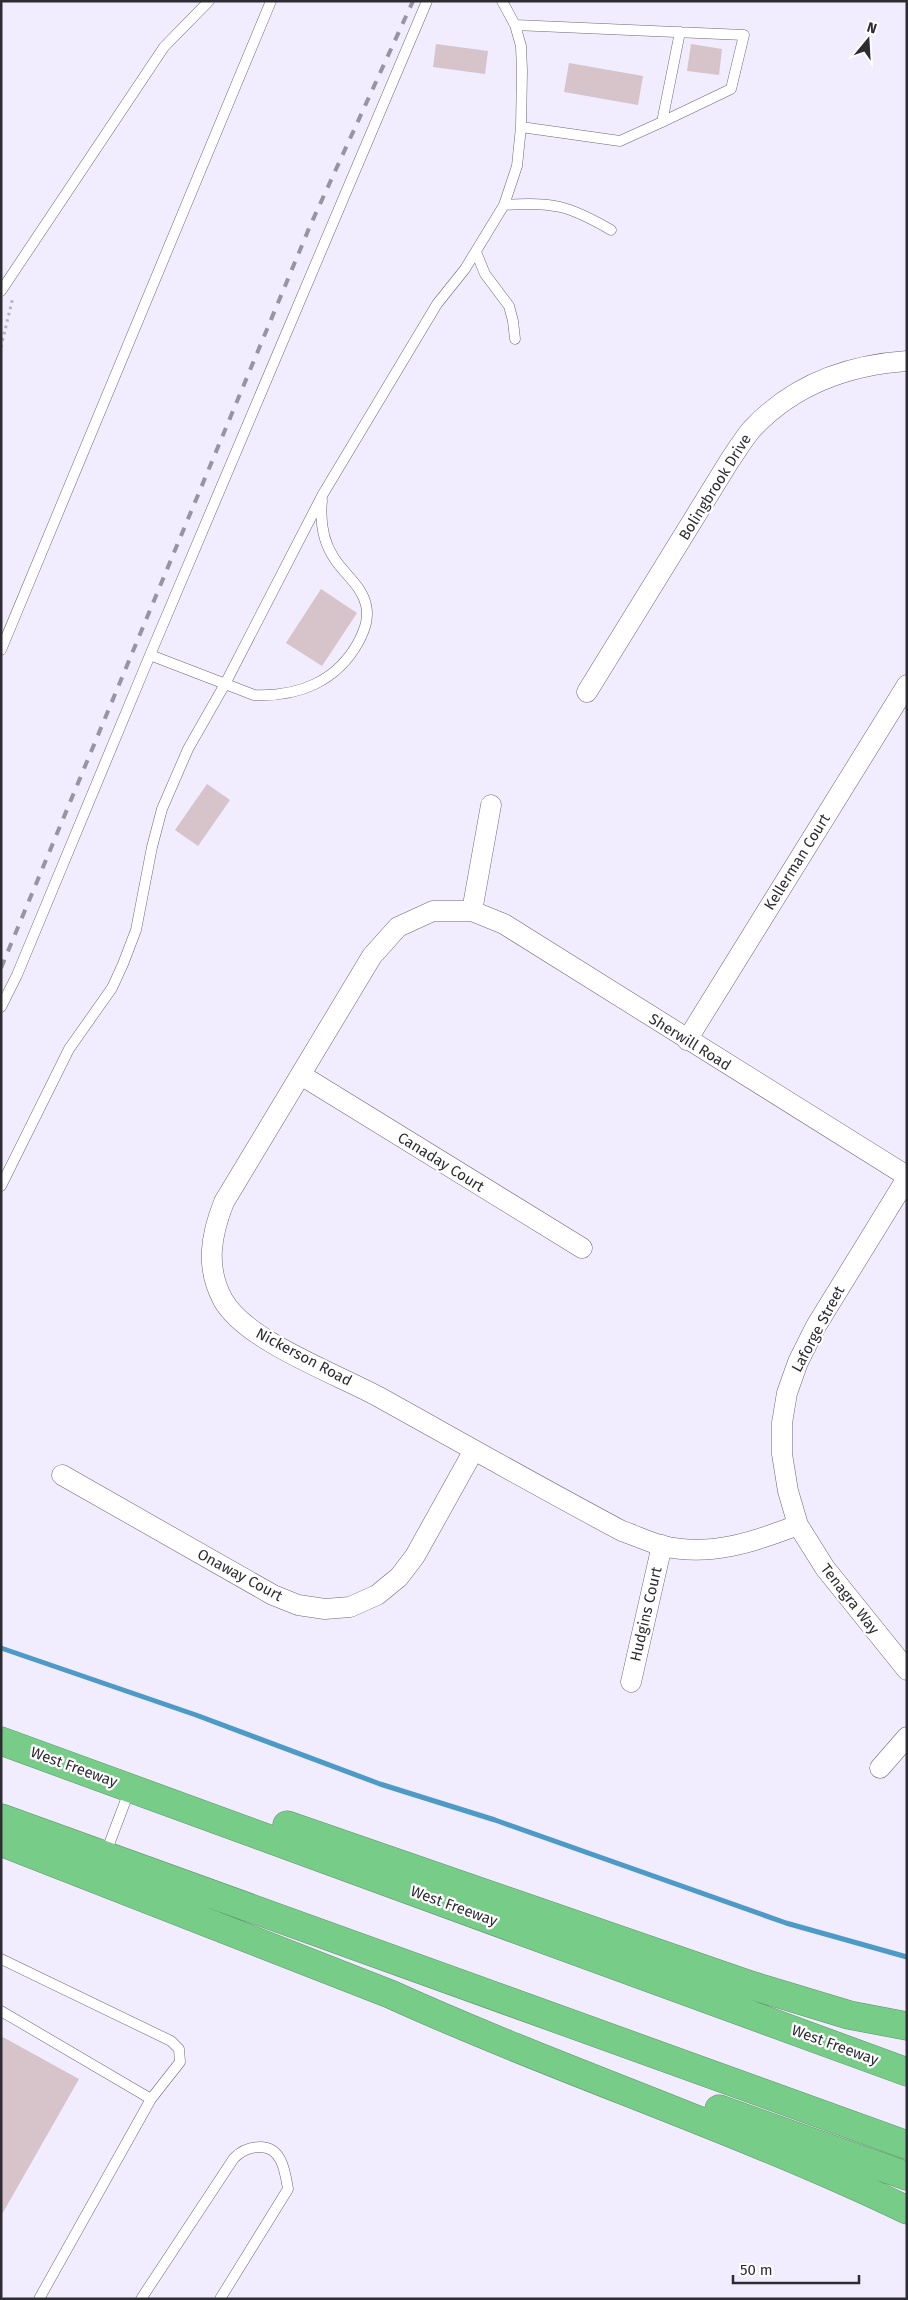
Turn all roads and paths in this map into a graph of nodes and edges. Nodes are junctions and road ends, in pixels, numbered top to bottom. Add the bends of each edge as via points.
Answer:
1 (209, 1) edge
2 (271, 1) edge
3 (427, 1) edge
4 (502, 1) edge
5 (515, 25) junction
6 (680, 32) junction
7 (662, 122) junction
8 (521, 127) junction
9 (504, 205) junction
10 (611, 230) dead end
11 (476, 252) junction
12 (1, 291) edge
13 (515, 339) dead end
14 (907, 360) edge
15 (322, 494) junction
16 (1, 650) edge
17 (150, 655) junction
18 (225, 684) junction
19 (907, 685) edge
20 (587, 692) dead end
21 (491, 805) dead end
22 (472, 911) junction
23 (1, 1007) edge
24 (687, 1040) junction
25 (301, 1075) junction
26 (907, 1177) edge
27 (1, 1186) edge
28 (582, 1248) dead end
29 (474, 1450) junction
30 (62, 1475) dead end
31 (798, 1525) junction
32 (662, 1545) junction
33 (907, 1670) edge
34 (630, 1682) dead end
35 (907, 1737) edge
36 (1, 1741) edge
37 (880, 1768) dead end
38 (130, 1788) junction
39 (1, 1818) edge
40 (1, 1842) edge
41 (104, 1856) junction
42 (1, 1959) edge
43 (390, 1994) junction
44 (1, 2011) edge
45 (907, 2026) edge
46 (907, 2072) edge
47 (151, 2099) junction
48 (907, 2145) edge
49 (907, 2176) edge
50 (907, 2210) edge
51 (39, 2299) edge
52 (141, 2299) edge
53 (220, 2299) edge

1 - 12 lane via 164,47
2 - 16 lane
3 - 17 lane
4 - 5 lane
5 - 6 lane
5 - 8 lane via 521,46
6 - 7 lane
6 - 7 lane via 744,35 731,89
7 - 8 lane via 620,141
8 - 9 lane via 517,166
9 - 10 lane via 555,204 586,215
9 - 11 lane
11 - 13 lane via 485,274 508,306 514,321
11 - 15 lane via 437,304
14 - 20 street, Bolingbrook Drive via 844,370 794,393 752,429
15 - 18 lane
15 - 18 lane via 320,519 325,538 334,558 366,603 367,624 362,636 342,667 322,681 300,690 254,694
17 - 18 lane
17 - 23 lane
18 - 27 lane via 188,749 162,809 136,930 123,964 112,988 69,1049
19 - 24 street, Kellerman Court
21 - 22 street
22 - 24 street, Sherwill Road via 504,924
22 - 25 street, Nickerson Road via 433,911 398,927 372,956
24 - 26 street, Sherwill Road
25 - 28 street, Canaday Court
25 - 29 street, Nickerson Road via 224,1202 215,1225 210,1251 213,1275 223,1300 260,1336
26 - 31 street, Laforge Street via 816,1326 787,1393 782,1423 782,1454
29 - 30 street, Onaway Court via 415,1556 399,1577 377,1595 350,1607 325,1610 298,1605 273,1595
29 - 32 street, Nickerson Road via 622,1531
31 - 32 street, Nickerson Road via 726,1548 692,1550
31 - 33 street, Tenagra Way via 825,1568
32 - 34 street, Hudgins Court
35 - 37 street
36 - 38 highway, West Freeway
38 - 41 lane
38 - 45 highway via 247,1812 750,1985 849,2015
38 - 46 highway, West Freeway
39 - 41 highway
40 - 43 highway
41 - 48 highway
42 - 47 lane via 171,2040 179,2049 180,2062
43 - 49 highway via 464,2017
43 - 50 highway via 729,2132
44 - 47 lane
47 - 51 lane
52 - 53 lane via 234,2158 241,2151 268,2147 277,2154 284,2168 288,2190

